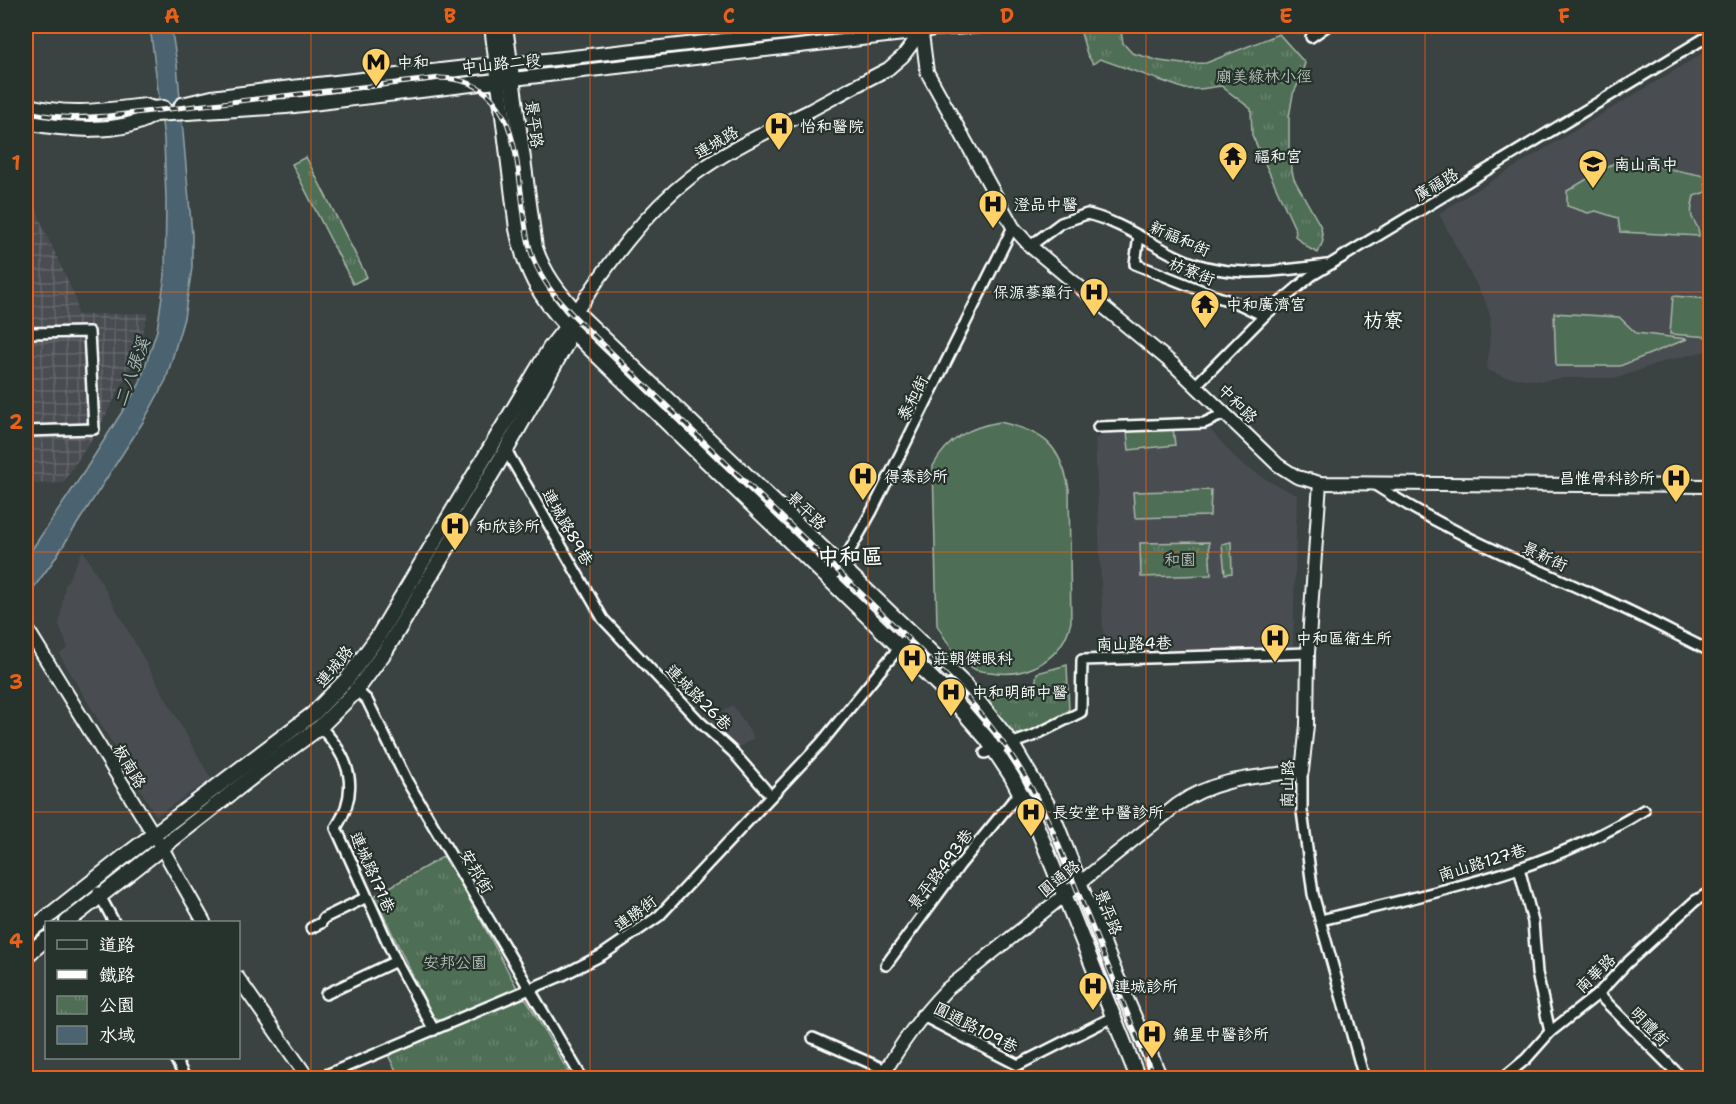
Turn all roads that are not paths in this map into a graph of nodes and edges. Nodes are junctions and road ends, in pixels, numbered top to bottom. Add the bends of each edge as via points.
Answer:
1 (492, 26) edge
2 (505, 26) edge
3 (848, 26) edge
4 (982, 26) edge
5 (1327, 26) edge
6 (921, 29) edge
7 (1710, 35) edge
8 (1311, 37) dead end
9 (510, 64) junction
10 (495, 65) junction
11 (513, 79) junction
12 (498, 81) junction
13 (26, 105) edge
14 (191, 107) junction
15 (154, 111) junction
16 (26, 122) edge
17 (1013, 227) junction
18 (1139, 236) junction
19 (1030, 246) junction
20 (1330, 264) junction
21 (576, 312) junction
22 (1264, 316) junction
23 (568, 327) junction
24 (26, 333) edge
25 (1196, 385) junction
26 (1224, 414) junction
27 (1098, 427) dead end
28 (26, 431) edge
29 (506, 450) junction
30 (1370, 482) junction
31 (1320, 483) junction
32 (1710, 486) edge
33 (841, 566) junction
34 (830, 579) junction
35 (603, 619) joint
36 (26, 627) edge
37 (911, 633) junction
38 (899, 647) junction
39 (1710, 651) edge
40 (1308, 653) junction
41 (347, 679) junction
42 (356, 690) junction
43 (320, 727) junction
44 (1011, 743) junction
45 (990, 751) junction
46 (1302, 771) junction
47 (1020, 792) junction
48 (771, 796) junction
49 (1644, 810) dead end
50 (153, 836) junction
51 (162, 848) junction
52 (1519, 868) junction
53 (1080, 882) junction
54 (91, 883) junction
55 (1710, 892) edge
56 (1065, 895) junction
57 (101, 896) junction
58 (367, 897) junction
59 (1321, 920) junction
60 (68, 921) edge
61 (114, 921) edge
62 (203, 921) edge
63 (311, 928) dead end
64 (26, 934) edge
65 (45, 940) edge
66 (26, 956) edge
67 (396, 961) junction
68 (886, 965) dead end
69 (240, 981) edge
70 (530, 989) junction
71 (326, 994) dead end
72 (1598, 994) junction
73 (921, 1016) junction
74 (1113, 1017) junction
75 (434, 1030) junction
76 (1550, 1032) junction
77 (813, 1038) dead end
78 (176, 1059) edge
79 (884, 1074) edge
80 (185, 1078) edge
81 (308, 1078) edge
82 (319, 1078) edge
83 (582, 1078) edge
84 (1138, 1078) edge
85 (1160, 1078) edge
86 (1364, 1078) edge
87 (1503, 1078) edge
88 (1682, 1078) edge

1 - 10 main road, 景平路
2 - 9 main road, 景平路
3 - 9 street, 中山路二段
4 - 6 street, 中山路二段
5 - 8 street
6 - 11 street, 中山路二段
6 - 17 street, 中和路 via 927,72
6 - 21 street, 連城路 via 903,56 888,69 719,158 691,177 638,228
7 - 20 street, 廣福路
9 - 10 main road, 中山路二段
9 - 11 main road, 景平路
10 - 12 main road, 景平路
10 - 14 main road, 中山路二段 via 255,92 212,98
11 - 12 main road, 中山路二段
11 - 21 main road, 景平路 via 535,248 556,291
12 - 14 main road, 中山路二段 via 286,106 210,111
12 - 23 main road, 景平路 via 522,252 544,300
13 - 15 main road, 中山路二段 via 54,112 145,106
14 - 15 main road, 中山路二段
15 - 16 main road, 中山路二段 via 143,121 102,128
17 - 19 street, 中和路
17 - 33 street, 泰和街 via 927,404
18 - 19 street, 新福和街 via 1087,214 1061,223
18 - 20 street, 新福和街 via 1191,263 1225,272 1261,273
18 - 22 street, 枋寮街 via 1136,264
19 - 25 street, 中和路
20 - 22 street, 廣福路
21 - 23 main road, 連城路
21 - 33 main road, 景平路
22 - 25 street, 廣福路
23 - 29 main road, 連城路 via 566,345
23 - 34 main road, 景平路
23 - 41 main road, 連城路 via 550,348 382,630
24 - 28 street via 89,332 94,429
25 - 26 street, 中和路
26 - 27 street via 1204,423
26 - 31 street, 中和路 via 1278,465 1297,477
29 - 35 street, 連城路89巷
29 - 42 main road, 連城路 via 386,650
30 - 31 street, 中和路
30 - 32 street, 中和路
30 - 39 street, 景新街 via 1483,545
31 - 40 street, 南山路
33 - 34 street, 泰和街
33 - 37 main road, 景平路
34 - 38 main road, 景平路
35 - 48 street, 連城路26巷
36 - 50 street, 板南路
37 - 38 street, 連勝街
37 - 44 main road, 景平路 via 965,685
38 - 45 main road, 景平路 via 973,722
38 - 48 street, 連勝街 via 821,743
40 - 44 street, 南山路4巷 via 1082,660 1081,712
40 - 46 street, 南山路
41 - 42 street, 安邦街
41 - 50 main road, 連城路 via 314,714
42 - 43 main road, 連城路
42 - 70 street, 安邦街 via 367,700 407,781
43 - 51 main road, 連城路
43 - 58 street, 連城路171巷 via 350,775 345,813 336,828
44 - 45 street, 南山路4巷
44 - 53 main road, 景平路 via 1051,811
45 - 47 main road, 景平路
46 - 53 street, 圓通路 via 1246,778 1194,792
46 - 59 street, 南山路 via 1302,811 1313,894
47 - 56 main road, 景平路
47 - 68 street, 景平路493巷
48 - 70 street, 連勝街 via 659,916 602,955
49 - 52 street, 南山路127巷 via 1574,848
50 - 51 street, 板南路
50 - 54 main road, 連城路
51 - 57 main road, 連城路
51 - 62 street, 板南路
52 - 59 street, 南山路127巷
52 - 76 street via 1533,922 1536,973
53 - 56 street, 圓通路
53 - 85 main road, 景平路
54 - 57 street
54 - 64 main road, 連城路
55 - 72 street, 南華路 via 1695,901
56 - 73 street, 圓通路 via 947,989
56 - 74 main road, 景平路
57 - 60 main road, 連城路
57 - 61 street
58 - 63 street
58 - 67 street, 連城路171巷
59 - 86 street, 南山路
65 - 66 main road
67 - 71 street
67 - 75 street, 連城路171巷
69 - 81 street
70 - 75 street, 連勝街
70 - 83 street, 安邦街
72 - 76 street, 南華路
72 - 88 street, 明禮街
73 - 74 street, 圓通路109巷 via 1018,1065
73 - 79 street, 圓通路
74 - 84 main road, 景平路
75 - 82 street, 連勝街
76 - 87 street, 南華路
77 - 79 street
78 - 80 street

